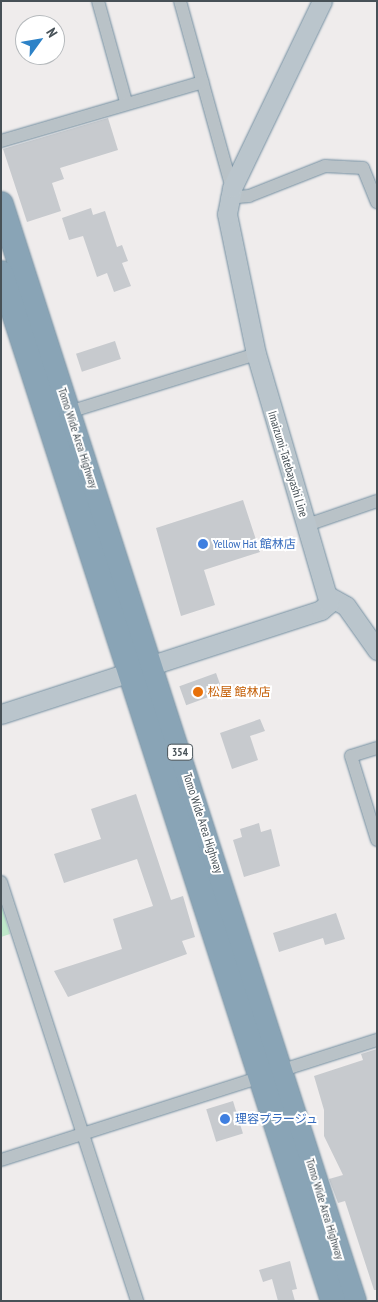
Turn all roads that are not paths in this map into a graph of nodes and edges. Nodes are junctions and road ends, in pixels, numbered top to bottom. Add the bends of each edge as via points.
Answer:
1 (98, 1) edge
2 (180, 1) edge
3 (322, 1) edge
4 (203, 82) junction
5 (126, 102) junction
6 (1, 141) edge
7 (229, 193) junction
8 (377, 202) edge
9 (1, 204) edge
10 (1, 273) edge
11 (256, 354) junction
12 (69, 412) junction
13 (377, 502) edge
14 (307, 525) junction
15 (330, 597) junction
16 (377, 650) edge
17 (152, 663) junction
18 (130, 671) junction
19 (1, 714) edge
20 (377, 748) edge
21 (377, 840) edge
22 (1, 882) edge
23 (377, 1040) edge
24 (272, 1074) junction
25 (82, 1135) junction
26 (1, 1160) edge
27 (137, 1301) edge
28 (333, 1301) edge
29 (354, 1301) edge

1 - 5 street
2 - 4 street
3 - 7 main road
4 - 5 street
4 - 7 street
5 - 6 street
7 - 8 street via 249,196 325,166 363,168
7 - 11 main road, Imaizumi-Tatebayashi Line
9 - 12 highway, Tomo Wide Area Highway / 354
10 - 18 highway, Tomo Wide Area Highway / 354
11 - 12 street
11 - 14 main road, Imaizumi-Tatebayashi Line
12 - 17 highway, Tomo Wide Area Highway / 354
13 - 14 street
14 - 15 main road, Imaizumi-Tatebayashi Line
15 - 16 main road via 346,606
15 - 17 main road via 321,610
17 - 18 main road
17 - 24 highway, Tomo Wide Area Highway / 354
18 - 19 main road
18 - 24 highway, Tomo Wide Area Highway / 354
20 - 21 street via 351,756
22 - 25 street
23 - 24 street
24 - 25 street
24 - 28 highway, Tomo Wide Area Highway / 354
24 - 29 highway, Tomo Wide Area Highway / 354
25 - 26 street
25 - 27 street

